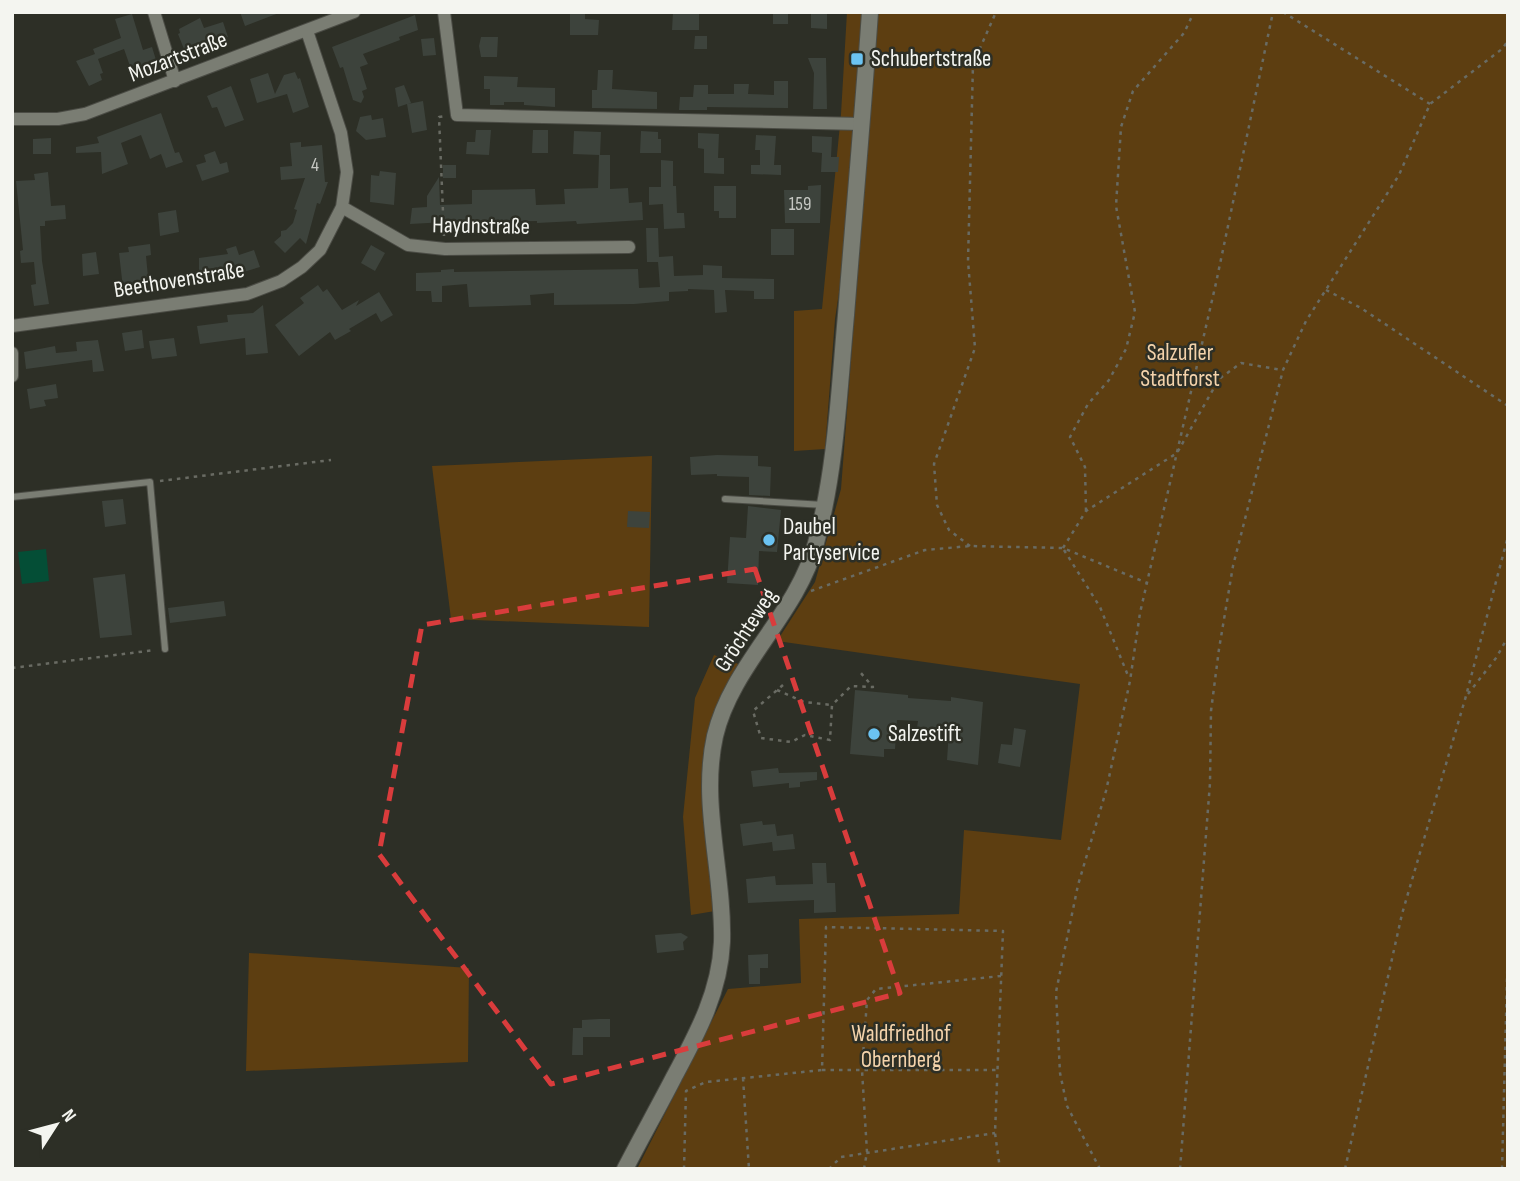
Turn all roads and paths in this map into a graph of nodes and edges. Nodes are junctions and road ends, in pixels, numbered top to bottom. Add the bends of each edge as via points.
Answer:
1 (154, 12) edge
2 (354, 12) edge
3 (444, 12) edge
4 (870, 12) edge
5 (996, 12) edge
6 (1194, 12) edge
7 (1273, 12) edge
8 (1283, 12) edge
9 (307, 31) junction
10 (1508, 41) edge
11 (175, 81) junction
12 (1430, 104) junction
13 (457, 115) junction
14 (12, 120) edge
15 (862, 124) junction
16 (342, 208) junction
17 (629, 247) dead end
18 (445, 249) junction
19 (1326, 290) junction
20 (12, 326) edge
21 (12, 353) edge
22 (1283, 370) junction
23 (12, 376) edge
24 (1508, 406) edge
25 (1177, 453) junction
26 (331, 460) dead end
27 (150, 482) junction
28 (12, 497) edge
29 (725, 499) dead end
30 (826, 505) junction
31 (1086, 511) junction
32 (1508, 536) edge
33 (970, 546) junction
34 (1063, 548) junction
35 (1147, 583) junction
36 (798, 590) junction
37 (1508, 637) edge
38 (165, 649) joint
39 (12, 668) edge
40 (860, 672) dead end
41 (1130, 681) junction
42 (783, 685) dead end
43 (776, 690) junction
44 (1466, 696) junction
45 (832, 705) junction
46 (1508, 941) edge
47 (1001, 976) junction
48 (822, 1070) junction
49 (862, 1070) junction
50 (998, 1070) junction
51 (743, 1078) junction
52 (995, 1133) junction
53 (867, 1152) junction
54 (625, 1169) edge
55 (684, 1169) edge
56 (749, 1169) edge
57 (828, 1169) edge
58 (863, 1169) edge
59 (1000, 1169) edge
60 (1100, 1169) edge
61 (1180, 1169) edge
62 (1345, 1169) edge
63 (1502, 1169) edge

1 - 11 street
2 - 9 street, Mozartstraße
3 - 13 street
4 - 15 street, Gröchteweg
5 - 33 path via 973,64 968,261 975,348 934,464 937,505 949,530
6 - 31 path via 1184,33 1133,91 1121,127 1116,206 1136,312 1126,349 1070,437 1085,467
7 - 25 path
8 - 12 path
9 - 11 street, Mozartstraße
9 - 16 street, Beethovenstraße via 341,133 347,172
10 - 12 path
11 - 14 street, Mozartstraße via 85,114
12 - 19 path via 1399,175
13 - 15 street
13 - 18 path via 439,117
15 - 30 street, Gröchteweg
16 - 18 street, Haydnstraße via 408,245
16 - 20 street, Beethovenstraße via 320,250 302,267 247,294
17 - 18 street, Haydnstraße
19 - 22 path
19 - 24 path via 1361,308
21 - 23 street
22 - 25 path via 1241,363 1219,379
22 - 61 path via 1233,566 1217,662
25 - 31 path
25 - 35 path
26 - 27 path
27 - 28 lane
27 - 38 lane
29 - 30 lane
30 - 36 street, Gröchteweg
31 - 34 path
32 - 44 path
33 - 34 path
33 - 36 path via 925,550 816,592
34 - 35 path
34 - 41 path via 1100,607
35 - 41 path
36 - 54 street, Gröchteweg via 732,694 716,734 710,794 721,909 718,978 703,1021
37 - 44 path
38 - 39 path
40 - 45 path via 873,687 851,686
41 - 60 path via 1106,791 1077,885 1056,992 1060,1073 1067,1106
42 - 43 path
43 - 45 path via 804,702
43 - 45 path via 753,711 761,738 791,742 805,735 830,740
44 - 62 path via 1402,914
46 - 63 path
47 - 48 path via 1003,931 826,927
47 - 49 path via 876,989 867,1000
47 - 50 path
48 - 49 path
48 - 51 path
49 - 50 path
49 - 53 path
50 - 52 path
51 - 55 path via 706,1082 686,1091
51 - 56 path
52 - 53 path
52 - 59 path
53 - 57 path via 841,1157
53 - 58 path

